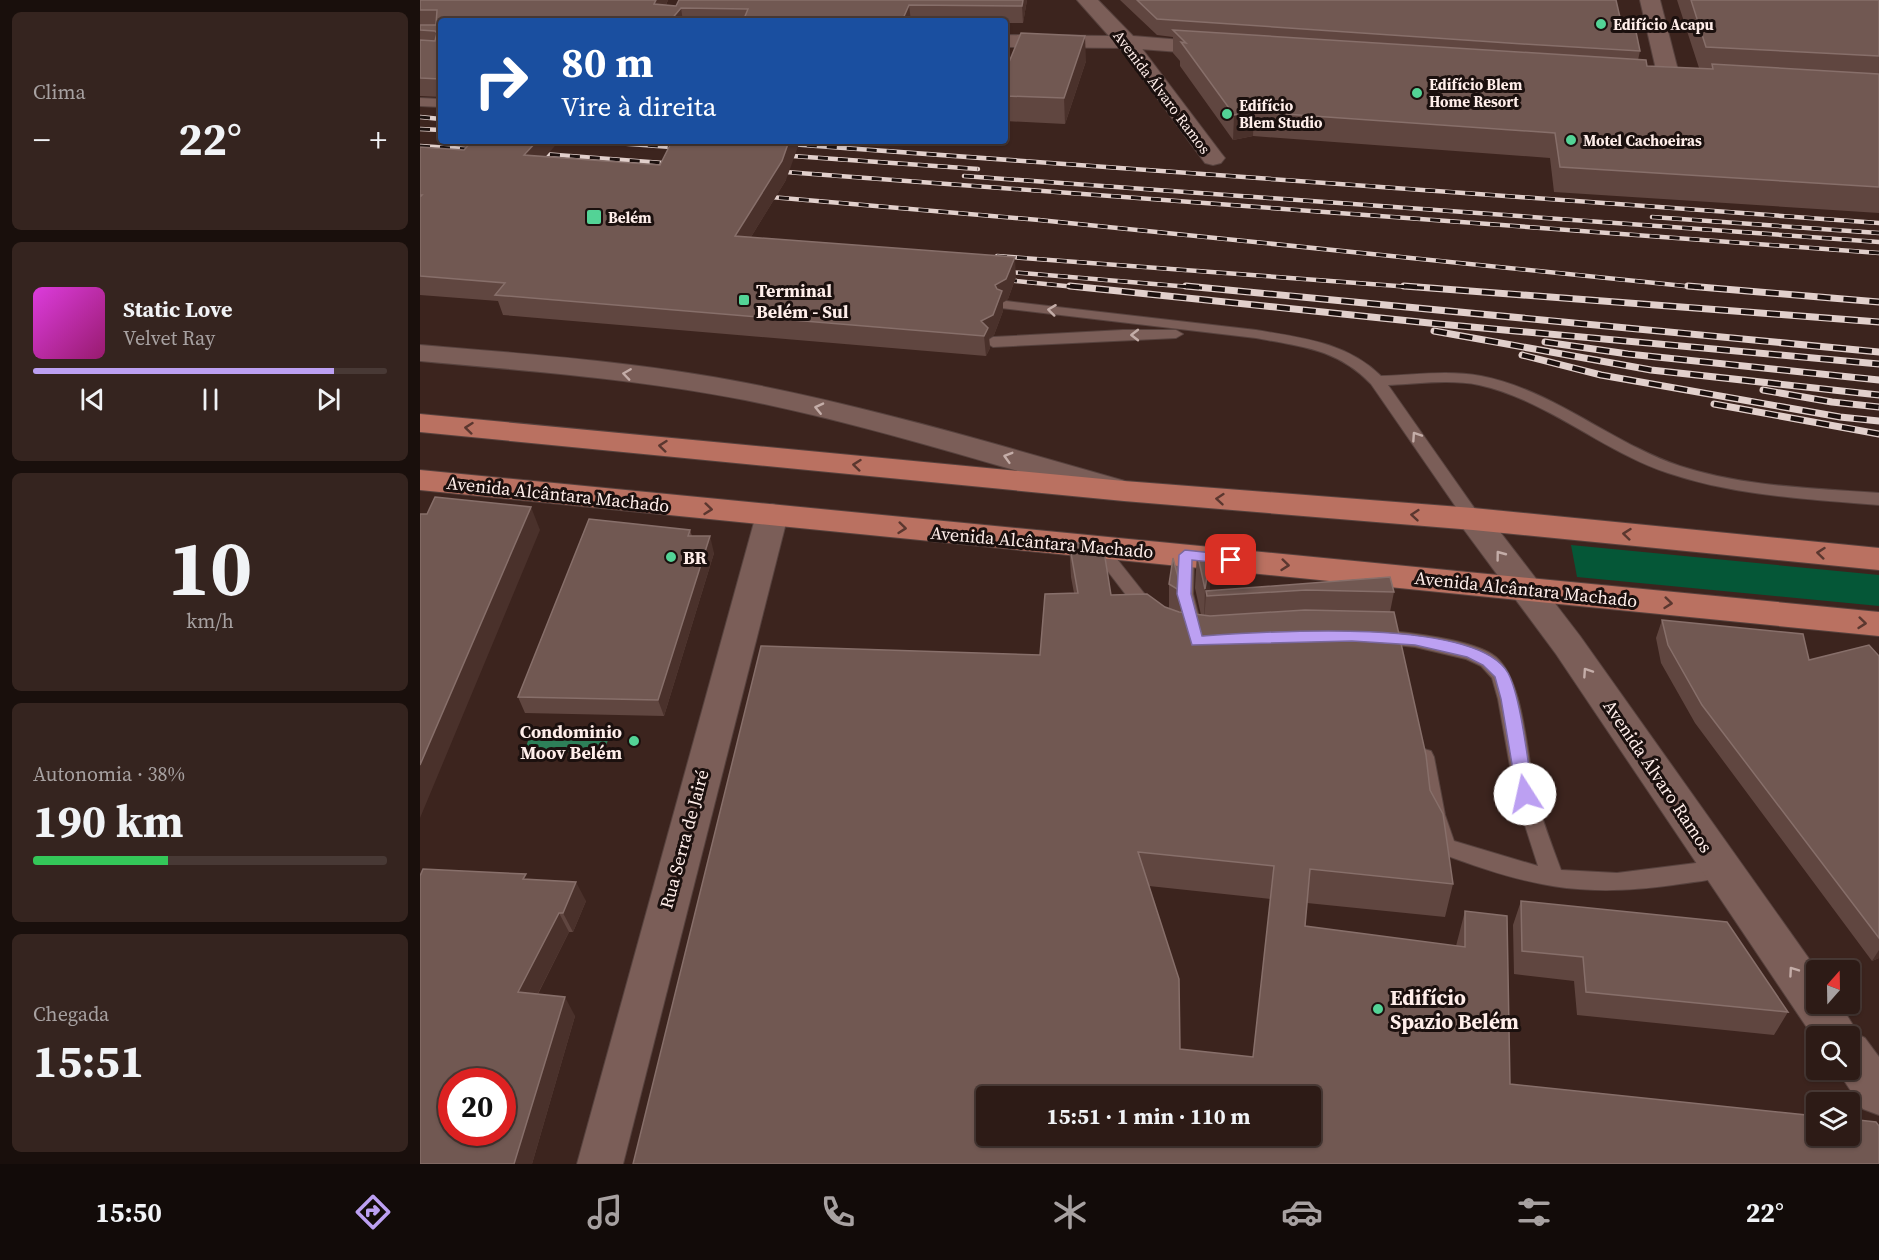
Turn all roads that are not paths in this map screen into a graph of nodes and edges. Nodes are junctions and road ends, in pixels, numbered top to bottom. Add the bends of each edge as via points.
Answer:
1 (1088, 0) edge
2 (1650, 0) edge
3 (1008, 41) edge
4 (1127, 42) junction
5 (1238, 50) edge
6 (1669, 78) edge
7 (420, 102) edge
8 (438, 103) edge
9 (1213, 158) dead end
10 (1006, 304) dead end
11 (1256, 334) junction
12 (993, 342) dead end
13 (420, 353) edge
14 (1377, 381) junction
15 (420, 423) edge
16 (420, 480) edge
17 (1124, 491) junction
18 (1879, 499) edge
19 (772, 515) junction
20 (1473, 519) junction
21 (1099, 548) junction
22 (1185, 555) junction
23 (1879, 559) edge
24 (1526, 590) junction
25 (1879, 624) edge
26 (1363, 636) edge
27 (1217, 640) edge
28 (1197, 642) junction
29 (1419, 733) edge
30 (1720, 869) junction
31 (1552, 877) junction
32 (1831, 1026) edge
33 (1860, 1066) edge
34 (1879, 1094) edge
35 (600, 1164) edge

1 - 4 street, Avenida Álvaro Ramos
2 - 6 street
3 - 4 street
4 - 5 street
4 - 9 street, Avenida Álvaro Ramos
7 - 8 lane
11 -> 10 lane
11 -> 12 lane via 1123,335
11 - 14 lane via 1343,354
17 -> 13 street via 891,425 779,399 692,382
14 - 18 lane via 1479,381 1515,391 1632,453 1674,470 1744,486
20 -> 14 lane
17 -> 15 highway
16 -> 19 highway, Avenida Alcântara Machado
20 -> 17 highway
19 -> 21 highway, Avenida Alcântara Machado
19 - 35 street, Rua Serra de Jairé
23 -> 20 highway
24 -> 20 street, Avenida Álvaro Ramos
21 - 22 highway, Avenida Alcântara Machado
21 - 28 lane via 1129,589 1168,631
22 -> 24 highway, Avenida Alcântara Machado
22 - 28 lane via 1184,594
24 -> 25 highway, Avenida Alcântara Machado
30 -> 24 street, Avenida Álvaro Ramos via 1568,645
26 - 31 lane via 1400,648 1446,646 1488,662 1501,675 1525,794
27 - 28 lane
29 - 31 lane via 1435,824 1448,848
30 - 31 lane via 1622,882
32 -> 30 street, Avenida Álvaro Ramos
33 - 34 street

